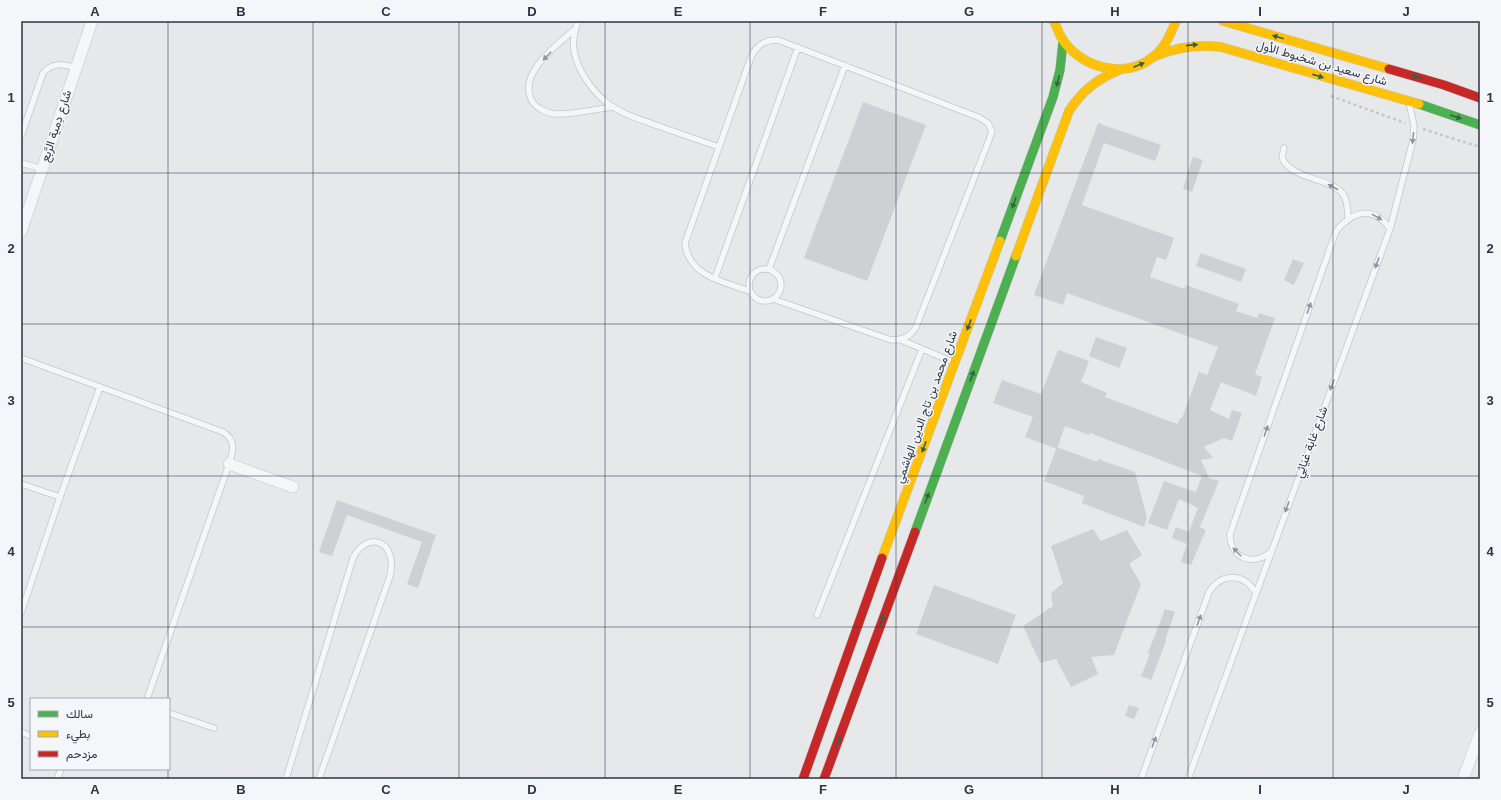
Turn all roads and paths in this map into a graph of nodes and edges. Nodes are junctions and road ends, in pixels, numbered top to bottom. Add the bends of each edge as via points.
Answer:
1 (92, 21) edge
2 (578, 21) edge
3 (1054, 21) edge
4 (1176, 21) edge
5 (1223, 21) edge
6 (575, 29) junction
7 (1063, 42) junction
8 (798, 47) junction
9 (1155, 56) junction
10 (845, 65) junction
11 (76, 68) junction
12 (1119, 70) junction
13 (1327, 95) dead end
14 (1480, 98) edge
15 (1409, 100) junction
16 (613, 107) junction
17 (1480, 125) edge
18 (1414, 126) junction
19 (21, 136) edge
20 (719, 147) junction
21 (1480, 147) edge
22 (1284, 148) dead end
23 (21, 163) edge
24 (42, 169) junction
25 (1348, 220) junction
26 (1390, 229) junction
27 (21, 232) edge
28 (769, 269) junction
29 (715, 278) junction
30 (750, 291) junction
31 (774, 299) junction
32 (901, 340) junction
33 (922, 349) junction
34 (21, 358) edge
35 (955, 363) junction
36 (100, 387) junction
37 (229, 464) junction
38 (21, 484) edge
39 (293, 487) dead end
40 (60, 498) junction
41 (1271, 552) junction
42 (1256, 593) junction
43 (21, 613) edge
44 (817, 615) dead end
45 (147, 698) edge
46 (170, 712) edge
47 (214, 728) dead end
48 (1480, 733) edge
49 (286, 779) edge
50 (319, 779) edge
51 (802, 779) edge
52 (824, 779) edge
53 (1141, 779) edge
54 (1188, 779) edge
55 (1463, 779) edge

1 - 11 street, شارع دِمية الرَّبع
2 - 6 lane
3 - 7 street
4 - 9 street via 1170,38
14 -> 5 street, شارع سعيد بن شخبوط الأول via 1444,85
6 - 16 lane via 572,38 573,50 578,64 596,93
6 -> 16 lane via 534,69 528,87 532,102 541,110 555,114
7 - 12 street via 1071,52 1093,66
7 -> 35 street, شارع محمد بن تاج الدين الهاشمي via 1060,70 1053,97
8 - 10 lane
8 - 20 lane via 778,40 769,40 754,50
8 - 29 lane
12 -> 9 street via 1132,68
9 -> 15 street, شارع سعيد بن شخبوط الأول via 1185,46 1216,46
10 - 28 lane
10 - 32 lane via 984,120 992,131 916,327
11 - 19 lane via 58,64 47,68
11 - 24 street, شارع دِمية الرَّبع
52 -> 12 street via 1069,111 1084,89 1106,74
13 - 18 path
15 -> 17 street, شارع سعيد بن شخبوط الأول
15 - 18 lane, شارع غابة غيَاثِي
16 - 20 lane via 631,116
18 - 21 path
18 -> 26 lane, شارع غابة غيَاثِي via 1410,155
20 - 29 lane via 685,243 688,258 693,264 700,272
25 -> 22 lane via 1347,203 1342,193 1286,165 1282,158
23 - 24 lane
24 - 27 street, شارع دِمية الرَّبع
25 -> 26 lane via 1355,215 1371,214 1379,217
41 -> 25 lane via 1258,560 1244,558 1233,548 1230,534 1335,234
26 -> 41 lane, شارع غابة غيَاثِي
28 - 30 lane via 754,272 749,281
28 - 31 lane via 777,273 782,281 781,291
29 - 30 lane
30 - 31 lane via 762,301
31 - 32 lane via 880,337
32 - 33 lane
33 - 35 lane
33 - 44 lane
34 - 36 lane
35 -> 51 street, شارع محمد بن تاج الدين الهاشمي
36 - 37 lane via 223,432 228,435 234,448
36 - 40 lane
37 - 39 street
37 - 45 lane
38 - 40 lane
40 - 43 lane
41 - 42 lane, شارع غابة غيَاثِي
53 -> 42 lane via 1209,592 1223,579 1236,578 1248,583
42 - 54 lane, شارع غابة غيَاثِي
46 - 47 lane
48 - 55 street
49 - 50 lane via 353,558 366,544 380,543 386,546 392,557 390,576

